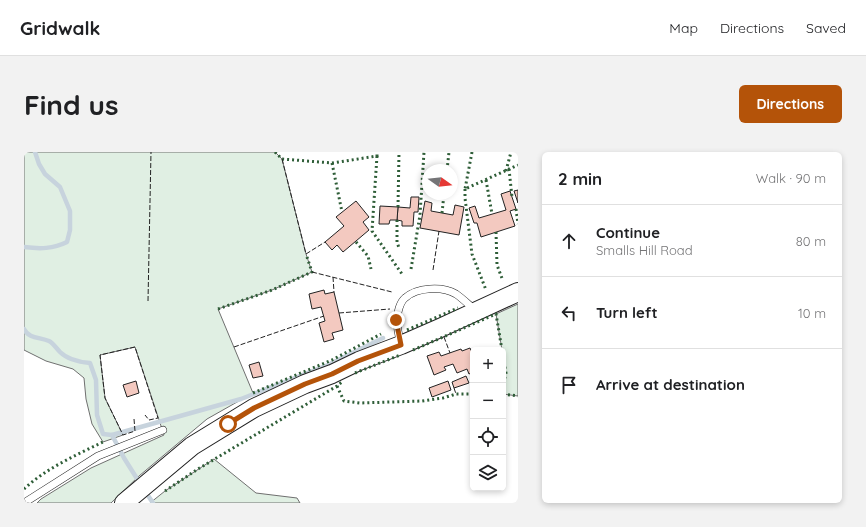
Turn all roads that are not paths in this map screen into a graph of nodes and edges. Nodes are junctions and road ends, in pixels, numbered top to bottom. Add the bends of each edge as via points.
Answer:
1 (518, 292) edge
2 (477, 312) junction
3 (401, 345) junction
4 (163, 430) dead end
5 (130, 498) edge
6 (24, 503) edge

1 - 2 street
2 - 3 street
2 - 3 lane via 446,290 436,288 415,292 405,298 396,320
3 - 5 street via 358,361 254,408 192,446
4 - 6 lane via 98,456

